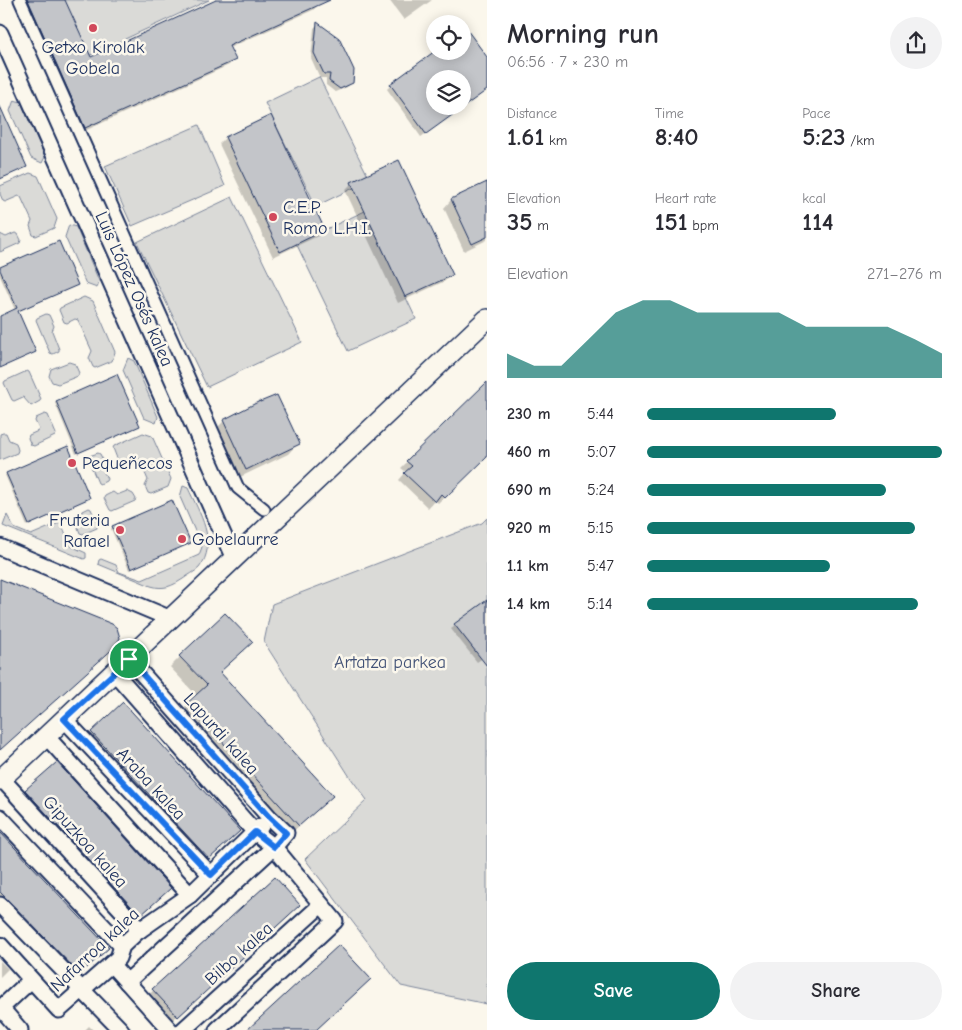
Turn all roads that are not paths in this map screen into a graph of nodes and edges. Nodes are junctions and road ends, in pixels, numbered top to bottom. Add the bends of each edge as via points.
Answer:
1 (20, 0) edge
2 (0, 33) edge
3 (487, 319) edge
4 (264, 509) dead end
5 (0, 547) edge
6 (234, 559) junction
7 (170, 619) junction
8 (129, 659) junction
9 (114, 672) junction
10 (64, 719) junction
11 (46, 736) junction
12 (1, 780) edge
13 (0, 817) edge
14 (270, 818) junction
15 (255, 832) junction
16 (274, 847) junction
17 (211, 875) junction
18 (190, 896) junction
19 (321, 905) junction
20 (0, 906) edge
21 (140, 930) junction
22 (0, 945) edge
23 (122, 946) junction
24 (111, 964) junction
25 (31, 980) junction
26 (127, 982) junction
27 (81, 990) junction
28 (1, 1009) edge
29 (20, 1030) edge
30 (121, 1030) edge
31 (170, 1030) edge
32 (183, 1030) edge
33 (217, 1030) edge

1 - 4 street, Luis López Osés kalea via 238,488
2 - 6 street, Luis López Osés kalea
3 - 6 street
5 - 7 street
6 - 7 street
7 - 8 street
8 - 9 street
8 - 14 street, Lapurdi kalea
9 - 10 street
9 - 15 street
10 - 11 street
10 - 17 street, Araba kalea
11 - 12 street
11 - 18 street
12 - 21 street, Gipuzkoa kalea
13 - 23 street
14 - 15 street, Nafarroa kalea
14 - 16 street, Lapurdi kalea via 286,833
15 - 16 street
15 - 17 street, Nafarroa kalea
16 - 19 street
16 - 26 street
17 - 18 street, Nafarroa kalea
18 - 21 street, Nafarroa kalea
19 - 32 street, Bilbo kalea
19 - 33 street via 335,921
20 - 27 street
21 - 23 street, Nafarroa kalea
22 - 25 street
23 - 24 street, Nafarroa kalea via 118,958
24 - 26 street
24 - 27 street, Nafarroa kalea
25 - 27 street, Nafarroa kalea via 59,1010
25 - 28 street, Nafarroa kalea
26 - 31 street
27 - 30 street
28 - 29 street, Nafarroa kalea

